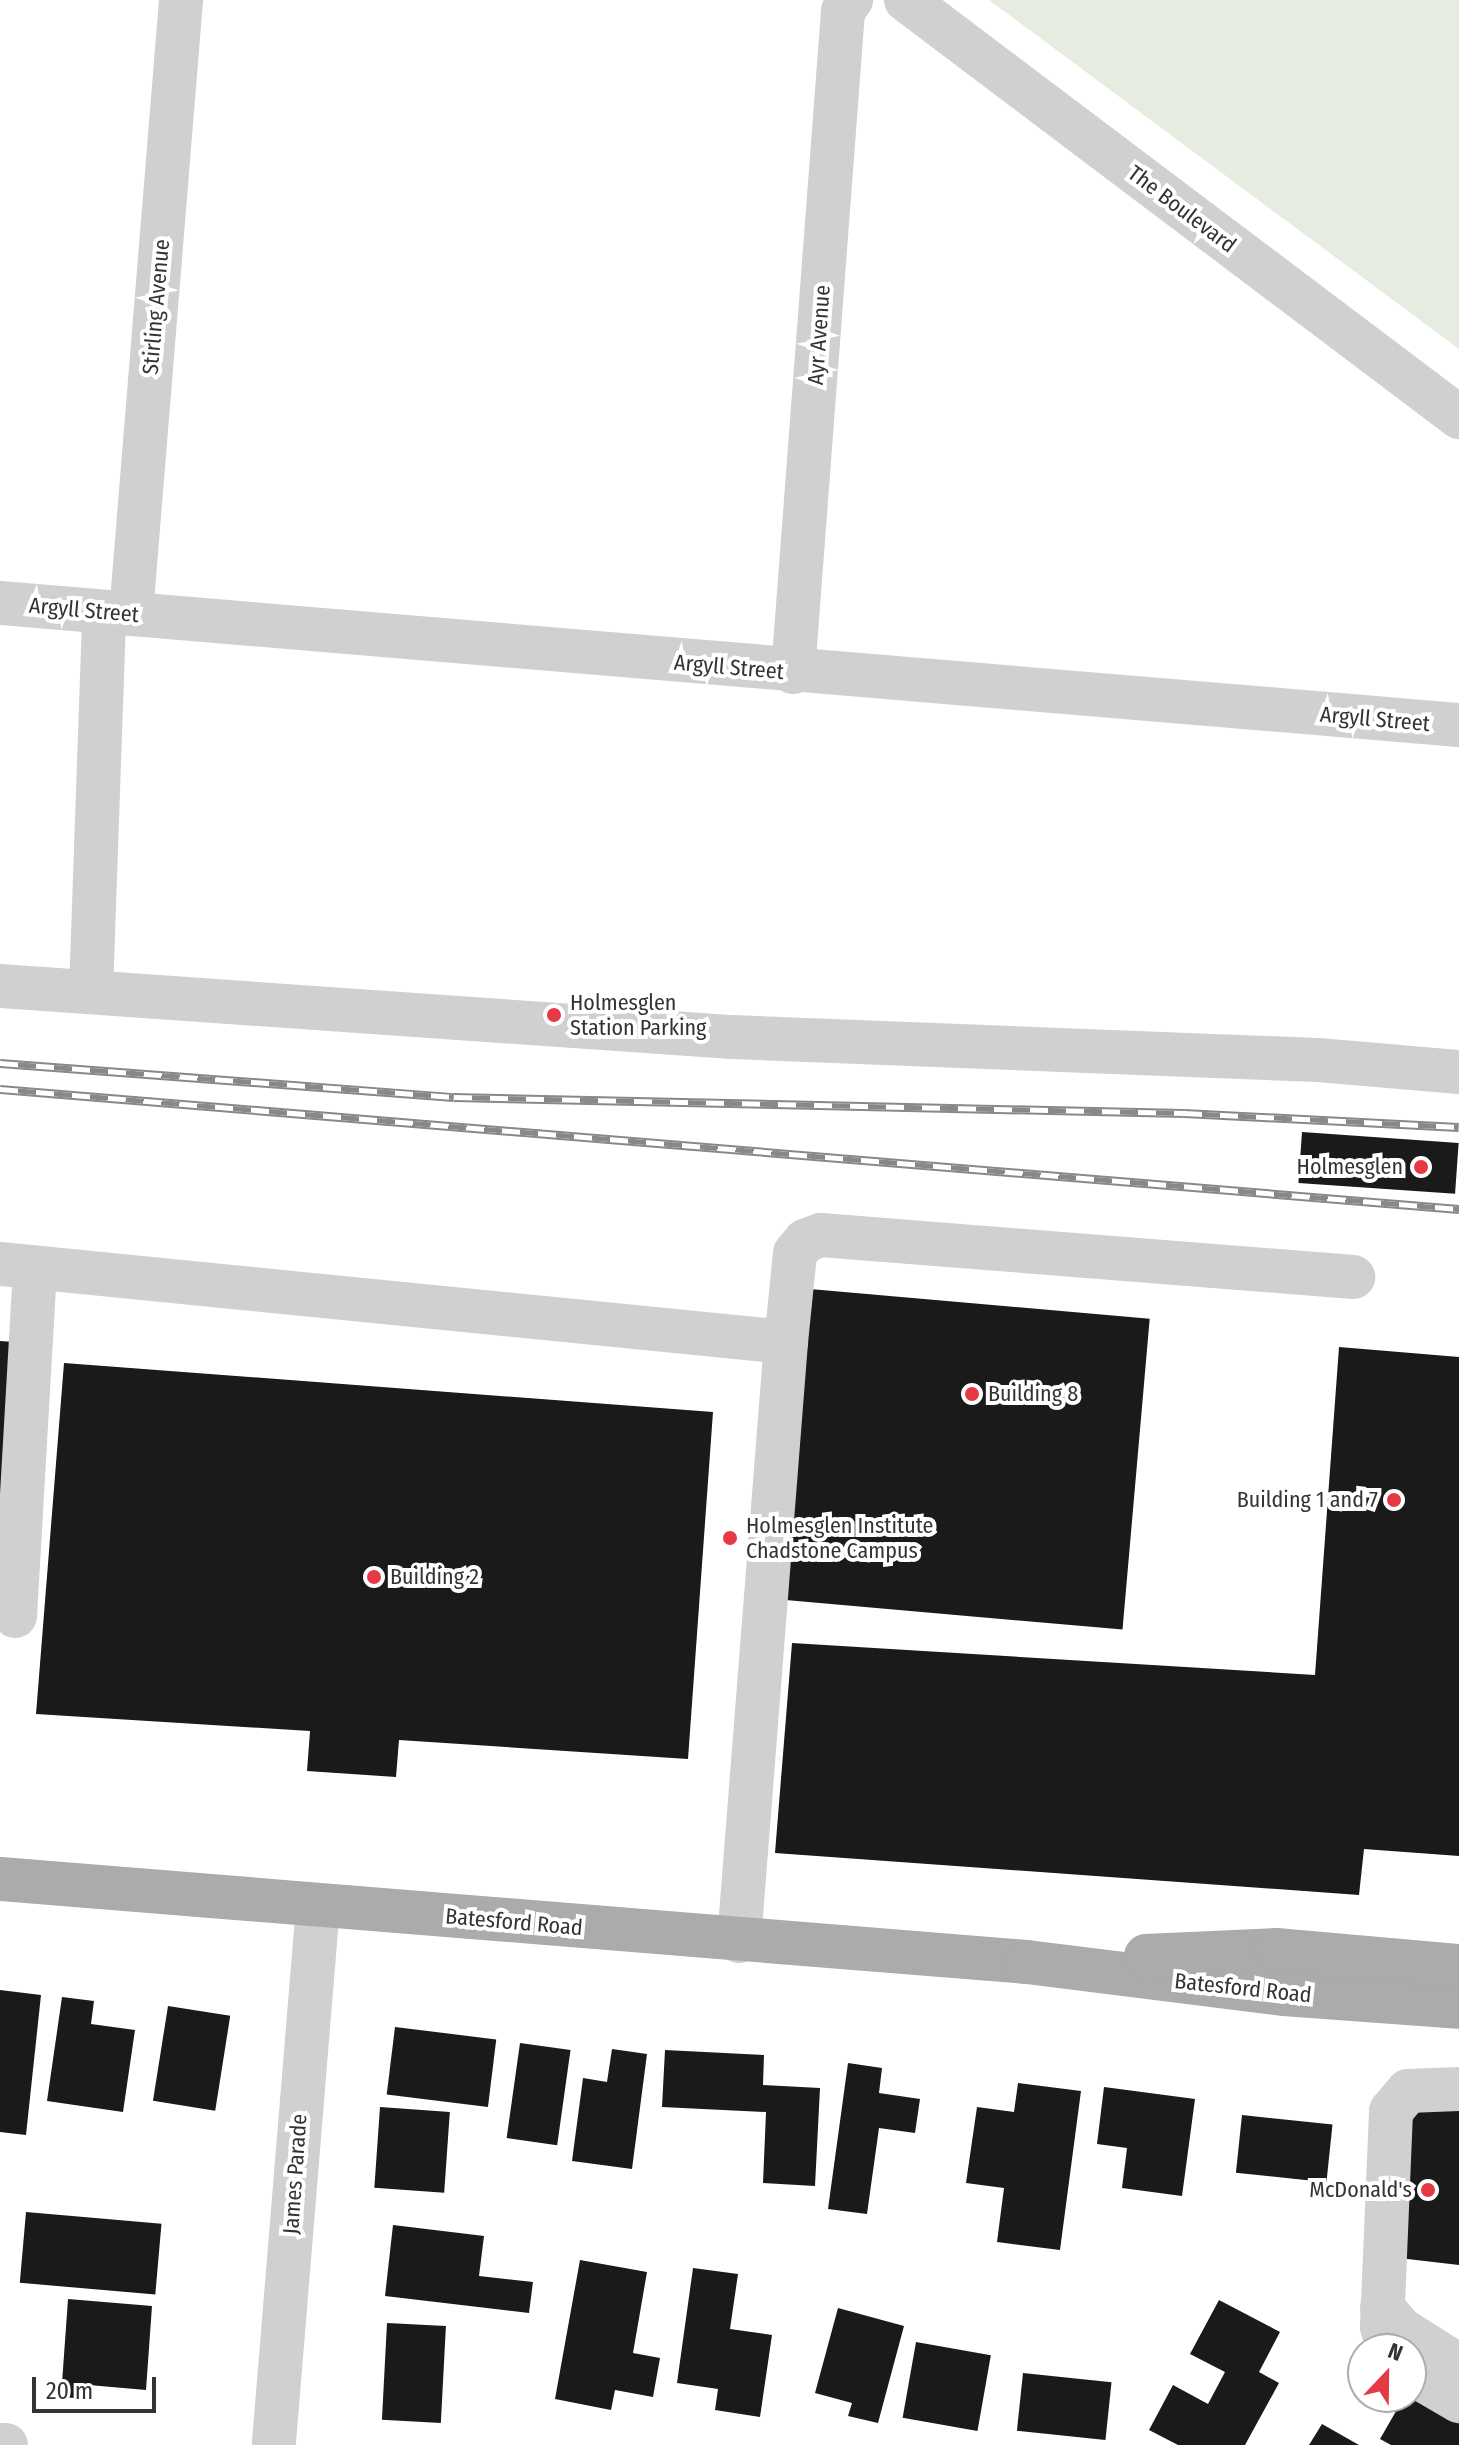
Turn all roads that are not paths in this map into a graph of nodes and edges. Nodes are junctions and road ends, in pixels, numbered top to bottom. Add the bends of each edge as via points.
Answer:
1 (181, 0) edge
2 (851, 0) edge
3 (906, 0) edge
4 (1459, 417) edge
5 (0, 603) edge
6 (118, 613) junction
7 (793, 672) junction
8 (1459, 725) edge
9 (0, 986) edge
10 (91, 992) junction
11 (1459, 1072) edge
12 (18, 1266) edge
13 (1353, 1277) dead end
14 (786, 1342) junction
15 (15, 1616) dead end
16 (0, 1879) edge
17 (318, 1906) junction
18 (739, 1941) junction
19 (1027, 1962) junction
20 (1459, 1966) edge
21 (1459, 2007) edge
22 (1459, 2089) edge
23 (1385, 2328) edge
24 (1459, 2366) edge
25 (1427, 2382) edge
26 (1459, 2401) edge
27 (272, 2444) edge

1 - 6 street, Stirling Avenue
2 - 7 street, Ayr Avenue via 843,11
3 - 4 street, The Boulevard
5 - 6 street, Argyll Street
6 - 7 street, Argyll Street
6 - 10 street, Stirling Avenue
7 - 8 street, Argyll Street
9 - 10 street
10 - 11 street via 732,1037 1318,1060
12 - 14 street
12 - 15 street
13 - 14 street via 821,1235 805,1241 795,1253
14 - 18 street
16 - 17 main road, Batesford Road
17 - 18 main road, Batesford Road
17 - 27 street, James Parade
18 - 19 main road, Batesford Road
19 - 20 main road, Batesford Road via 1276,1950
19 - 21 main road, Batesford Road via 1284,1994
22 - 23 street via 1408,2091 1391,2111
23 - 24 street via 1401,2329
25 - 26 street

